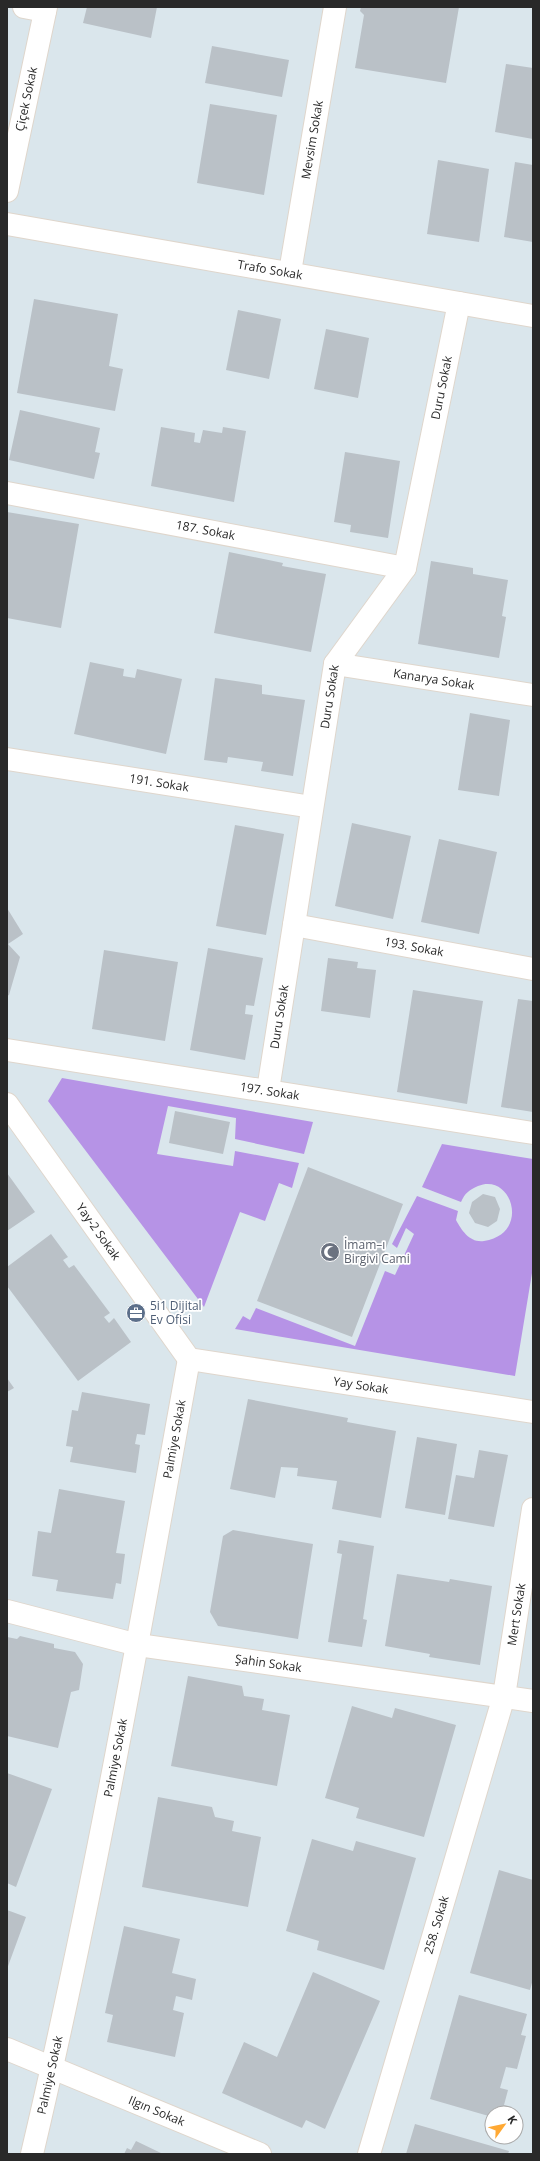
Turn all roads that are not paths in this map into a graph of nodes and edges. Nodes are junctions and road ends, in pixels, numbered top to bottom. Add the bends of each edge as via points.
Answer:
1 (24, 7) edge
2 (335, 7) edge
3 (46, 9) edge
4 (7, 191) edge
5 (7, 224) edge
6 (290, 272) junction
7 (459, 303) junction
8 (533, 316) edge
9 (7, 493) edge
10 (405, 568) junction
11 (336, 664) junction
12 (533, 695) edge
13 (7, 759) edge
14 (312, 807) junction
15 (294, 925) junction
16 (533, 969) edge
17 (7, 1050) edge
18 (268, 1090) junction
19 (7, 1104) edge
20 (533, 1133) edge
21 (189, 1359) junction
22 (533, 1412) edge
23 (533, 1509) edge
24 (7, 1611) edge
25 (138, 1645) junction
26 (504, 1696) junction
27 (533, 1701) edge
28 (7, 2049) edge
29 (53, 2067) junction
30 (32, 2154) edge
31 (260, 2154) edge
32 (369, 2154) edge

1 - 3 street
2 - 6 street, Mevsim Sokak
3 - 4 street, Çiçek Sokak
5 - 6 street, Trafo Sokak
6 - 7 street, Trafo Sokak
7 - 8 street, Trafo Sokak
7 - 10 street, Duru Sokak
9 - 10 street, 187. Sokak
10 - 11 street, Duru Sokak
11 - 12 street, Kanarya Sokak
11 - 14 street, Duru Sokak
13 - 14 street, 191. Sokak
14 - 15 street, Duru Sokak
15 - 16 street, 193. Sokak
15 - 18 street, Duru Sokak
17 - 18 street, 197. Sokak
18 - 20 street, 197. Sokak
19 - 21 street, Yay-2 Sokak
21 - 22 street, Yay Sokak
21 - 25 street, Palmiye Sokak
23 - 26 street, Mert Sokak
24 - 25 street, Şahin Sokak
25 - 26 street, Şahin Sokak
25 - 29 street, Palmiye Sokak
26 - 27 street, Şahin Sokak
26 - 32 street, 258. Sokak
28 - 29 street, Ilgın Sokak
29 - 30 street, Palmiye Sokak
29 - 31 street, Ilgın Sokak

